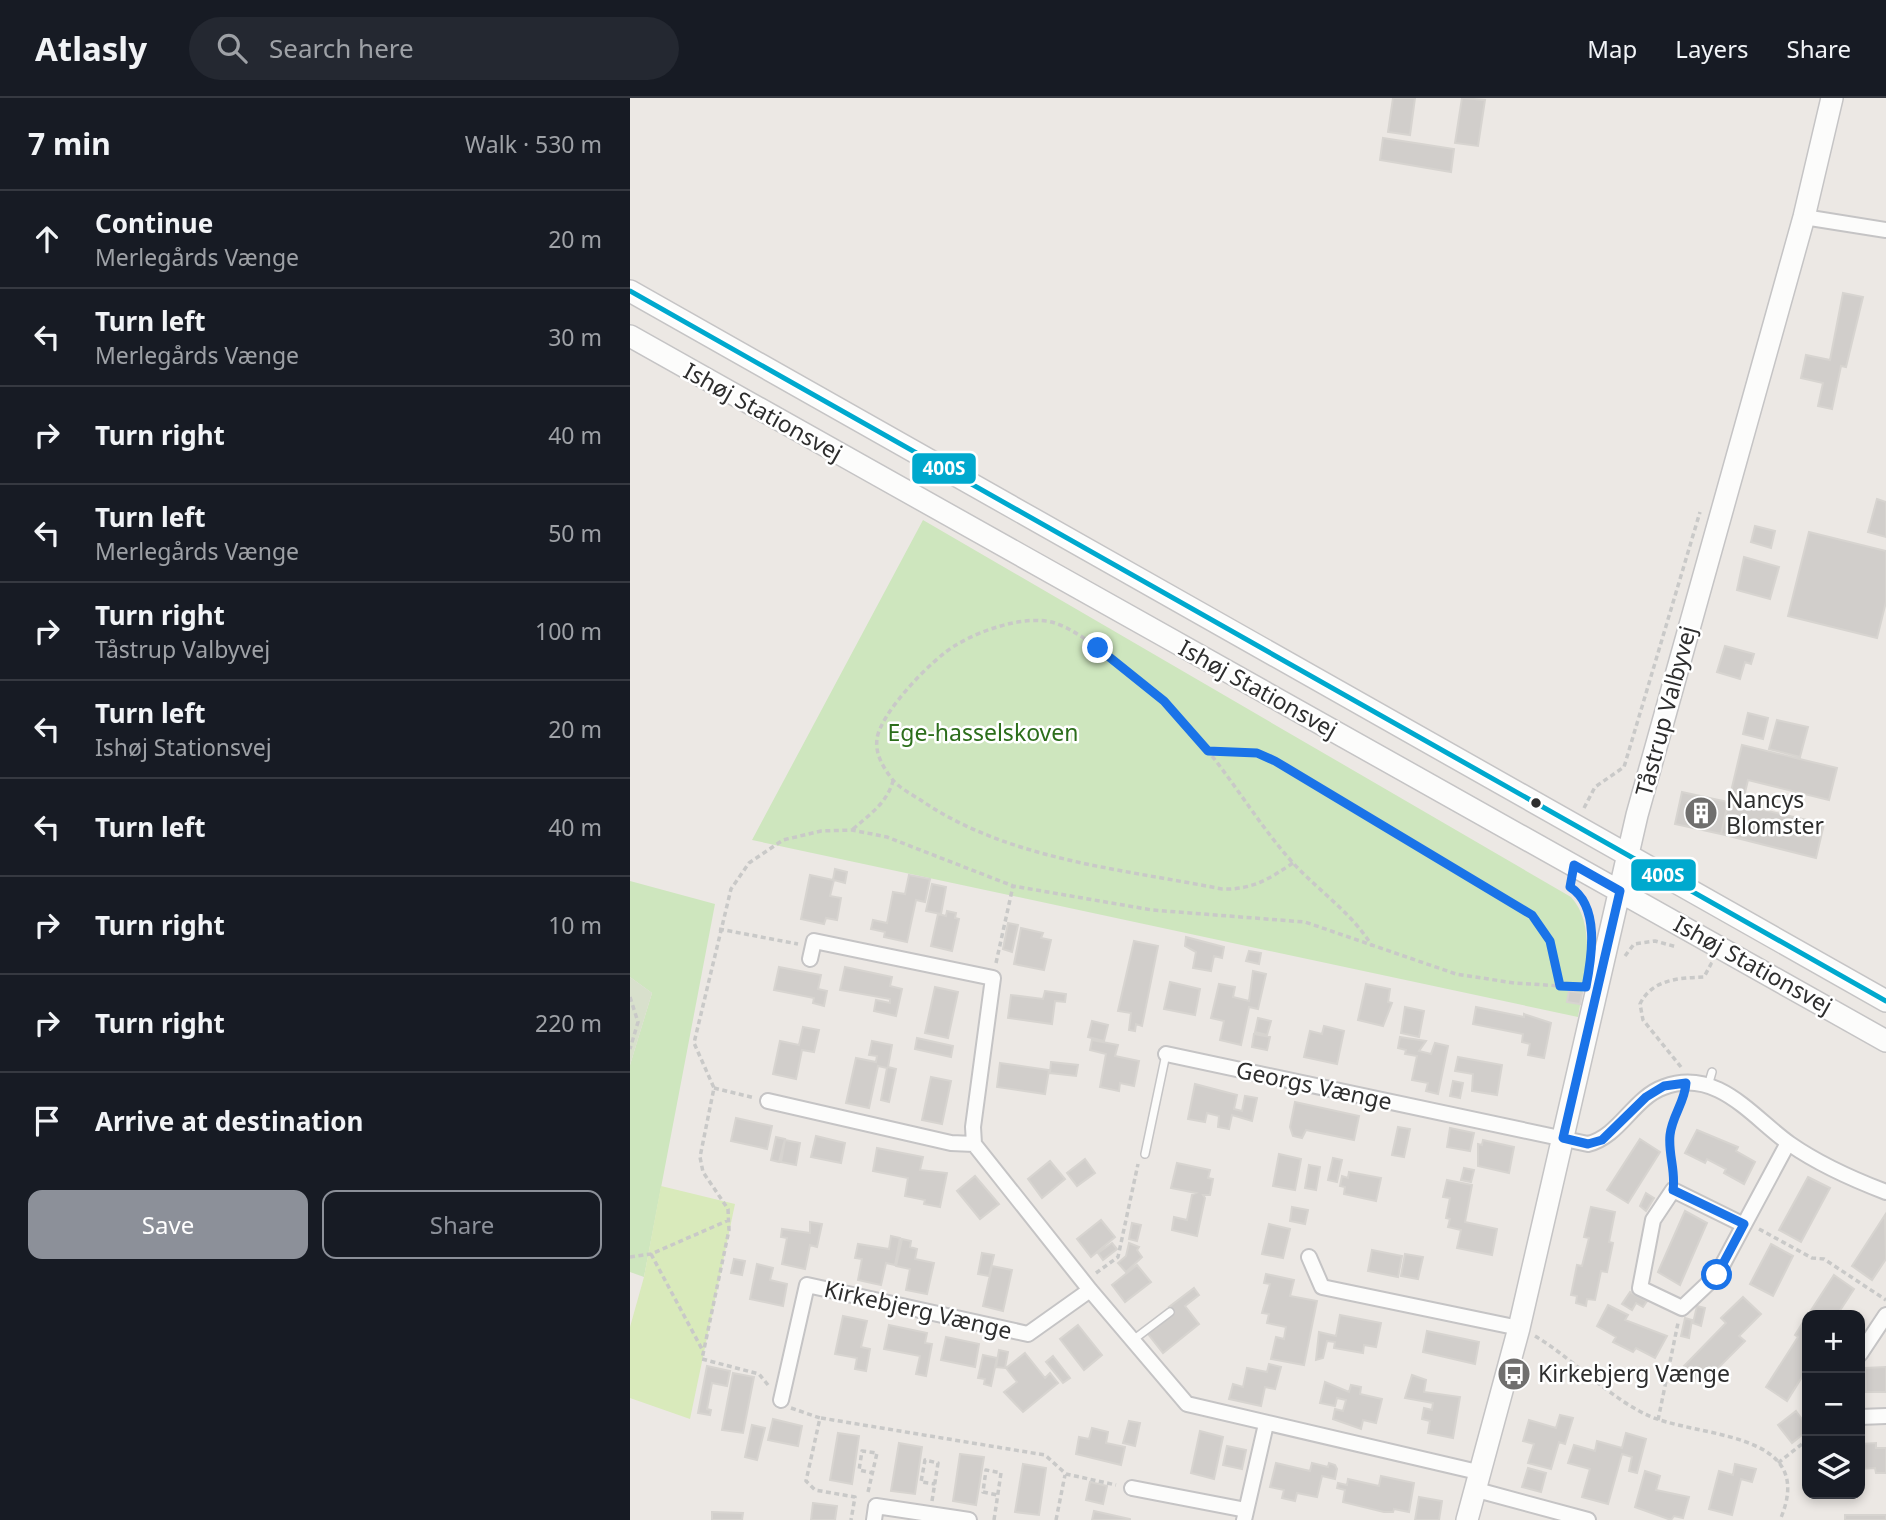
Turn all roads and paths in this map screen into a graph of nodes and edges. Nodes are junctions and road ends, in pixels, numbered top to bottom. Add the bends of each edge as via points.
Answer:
1 (1832, 98) edge
2 (1804, 218) junction
3 (1886, 230) edge
4 (630, 291) edge
5 (630, 336) edge
6 (1703, 501) dead end
7 (1208, 751) junction
8 (893, 781) junction
9 (852, 830) junction
10 (1581, 830) junction
11 (1628, 856) junction
12 (1293, 863) junction
13 (1574, 865) junction
14 (1013, 887) junction
15 (1620, 891) junction
16 (719, 929) junction
17 (1590, 938) dead end
18 (814, 941) junction
19 (1374, 948) junction
20 (1682, 948) dead end
21 (810, 959) dead end
22 (1701, 959) dead end
23 (1618, 965) dead end
24 (993, 978) junction
25 (1560, 986) junction
26 (1586, 987) dead end
27 (630, 997) edge
28 (1886, 1001) edge
29 (1886, 1041) edge
30 (630, 1049) edge
31 (1166, 1054) joint
32 (1686, 1083) junction
33 (714, 1088) junction
34 (768, 1101) joint
35 (1563, 1138) junction
36 (1788, 1143) junction
37 (974, 1144) junction
38 (1146, 1154) joint
39 (1673, 1190) junction
40 (1886, 1192) edge
41 (729, 1220) junction
42 (1744, 1224) junction
43 (651, 1254) junction
44 (630, 1256) edge
45 (1309, 1257) dead end
46 (1087, 1286) junction
47 (1886, 1300) edge
48 (1682, 1308) junction
49 (1170, 1312) dead end
50 (1886, 1315) edge
51 (1519, 1328) junction
52 (1133, 1340) junction
53 (1865, 1346) edge
54 (704, 1353) junction
55 (781, 1400) junction
56 (1886, 1416) edge
57 (820, 1418) junction
58 (1865, 1418) edge
59 (1658, 1420) junction
60 (1266, 1424) junction
61 (1802, 1444) edge
62 (1779, 1462) junction
63 (873, 1473) junction
64 (1066, 1474) junction
65 (1480, 1482) junction
66 (934, 1484) junction
67 (1132, 1488) joint
68 (997, 1495) junction
69 (875, 1513) edge
70 (929, 1513) junction
71 (1245, 1515) edge
72 (851, 1520) edge
73 (969, 1520) edge
74 (995, 1520) edge
75 (1056, 1520) edge
76 (1467, 1520) edge
77 (1588, 1520) edge
78 (1780, 1520) edge

1 - 2 main road, Tåstrup Valbyvej
2 - 3 street
2 - 11 main road, Tåstrup Valbyvej
4 - 10 main road, Ishøj Stationsvej
5 - 13 main road, Ishøj Stationsvej
6 - 10 path via 1624,767 1595,787 1584,809
7 - 8 path via 1164,701 1098,648 1043,620 989,630 955,645 932,664 893,707 877,735 878,756
7 - 12 path
7 - 25 path via 1257,753 1275,761 1532,915 1550,941
8 - 9 path via 889,795
8 - 12 path via 949,819 1002,842 1054,855 1243,890 1262,884
9 - 14 path via 887,836
9 - 16 path via 783,840 749,863 731,889
10 - 11 main road, Ishøj Stationsvej
11 - 15 main road, Tåstrup Valbyvej
11 - 28 main road, Ishøj Stationsvej
12 - 19 path via 1361,928
13 - 15 main road, Ishøj Stationsvej
13 - 17 path via 1570,887 1586,902
14 - 19 path via 1152,910 1305,922
14 - 24 path
15 - 29 main road, Ishøj Stationsvej
15 - 35 main road, Tåstrup Valbyvej
16 - 18 path via 796,945
16 - 33 path via 694,1043
18 - 21 street
18 - 24 street
19 - 25 path via 1456,974
20 - 23 path via 1655,941 1634,944
22 - 32 path via 1711,964 1704,977 1653,987 1640,1004 1643,1020 1669,1048
24 - 37 street
25 - 26 path
27 - 30 path via 638,1022
31 - 35 street, Georgs Vænge
31 - 38 lane, Georgs Vænge
32 - 35 street, Georgs Vænge via 1664,1086 1646,1097 1602,1140 1588,1144
32 - 36 street via 1710,1079
32 - 39 path via 1686,1095 1670,1134
33 - 34 path
33 - 41 path via 700,1157 703,1172 728,1209
34 - 37 street via 951,1143
35 - 51 main road, Tåstrup Valbyvej
36 - 40 street via 1835,1172
36 - 42 street
37 - 46 street
38 - 46 path via 1139,1162 1118,1257
39 - 42 street
39 - 48 street via 1653,1220 1640,1287
41 - 43 path
41 - 54 path
42 - 47 path via 1812,1258 1824,1259
42 - 48 street via 1717,1275
43 - 44 path
43 - 54 path
45 - 51 street via 1322,1287
46 - 52 street
46 - 55 street, Kirkebjerg Vænge via 1028,1335 807,1285
48 - 59 path
49 - 52 lane
50 - 53 street
51 - 59 path via 1635,1409
51 - 65 main road, Tåstrup Valbyvej
52 - 60 street via 1187,1404
54 - 55 path via 702,1359 759,1374
55 - 57 path via 794,1411
56 - 58 street
57 - 64 path via 1045,1455
57 - 72 path via 806,1481 814,1490 855,1497
59 - 62 path via 1755,1444
60 - 65 street
60 - 71 street
61 - 62 path
62 - 78 path via 1787,1475 1788,1493
63 - 63 path via 859,1470 862,1451 877,1453
63 - 69 path via 867,1499
64 - 67 path
64 - 75 path
65 - 76 main road, Tåstrup Valbyvej
65 - 77 street
66 - 66 path via 938,1463 925,1460 921,1482
66 - 70 path
67 - 71 street
68 - 68 path via 984,1492 986,1470 1001,1473
68 - 74 path
69 - 70 street
70 - 73 street

